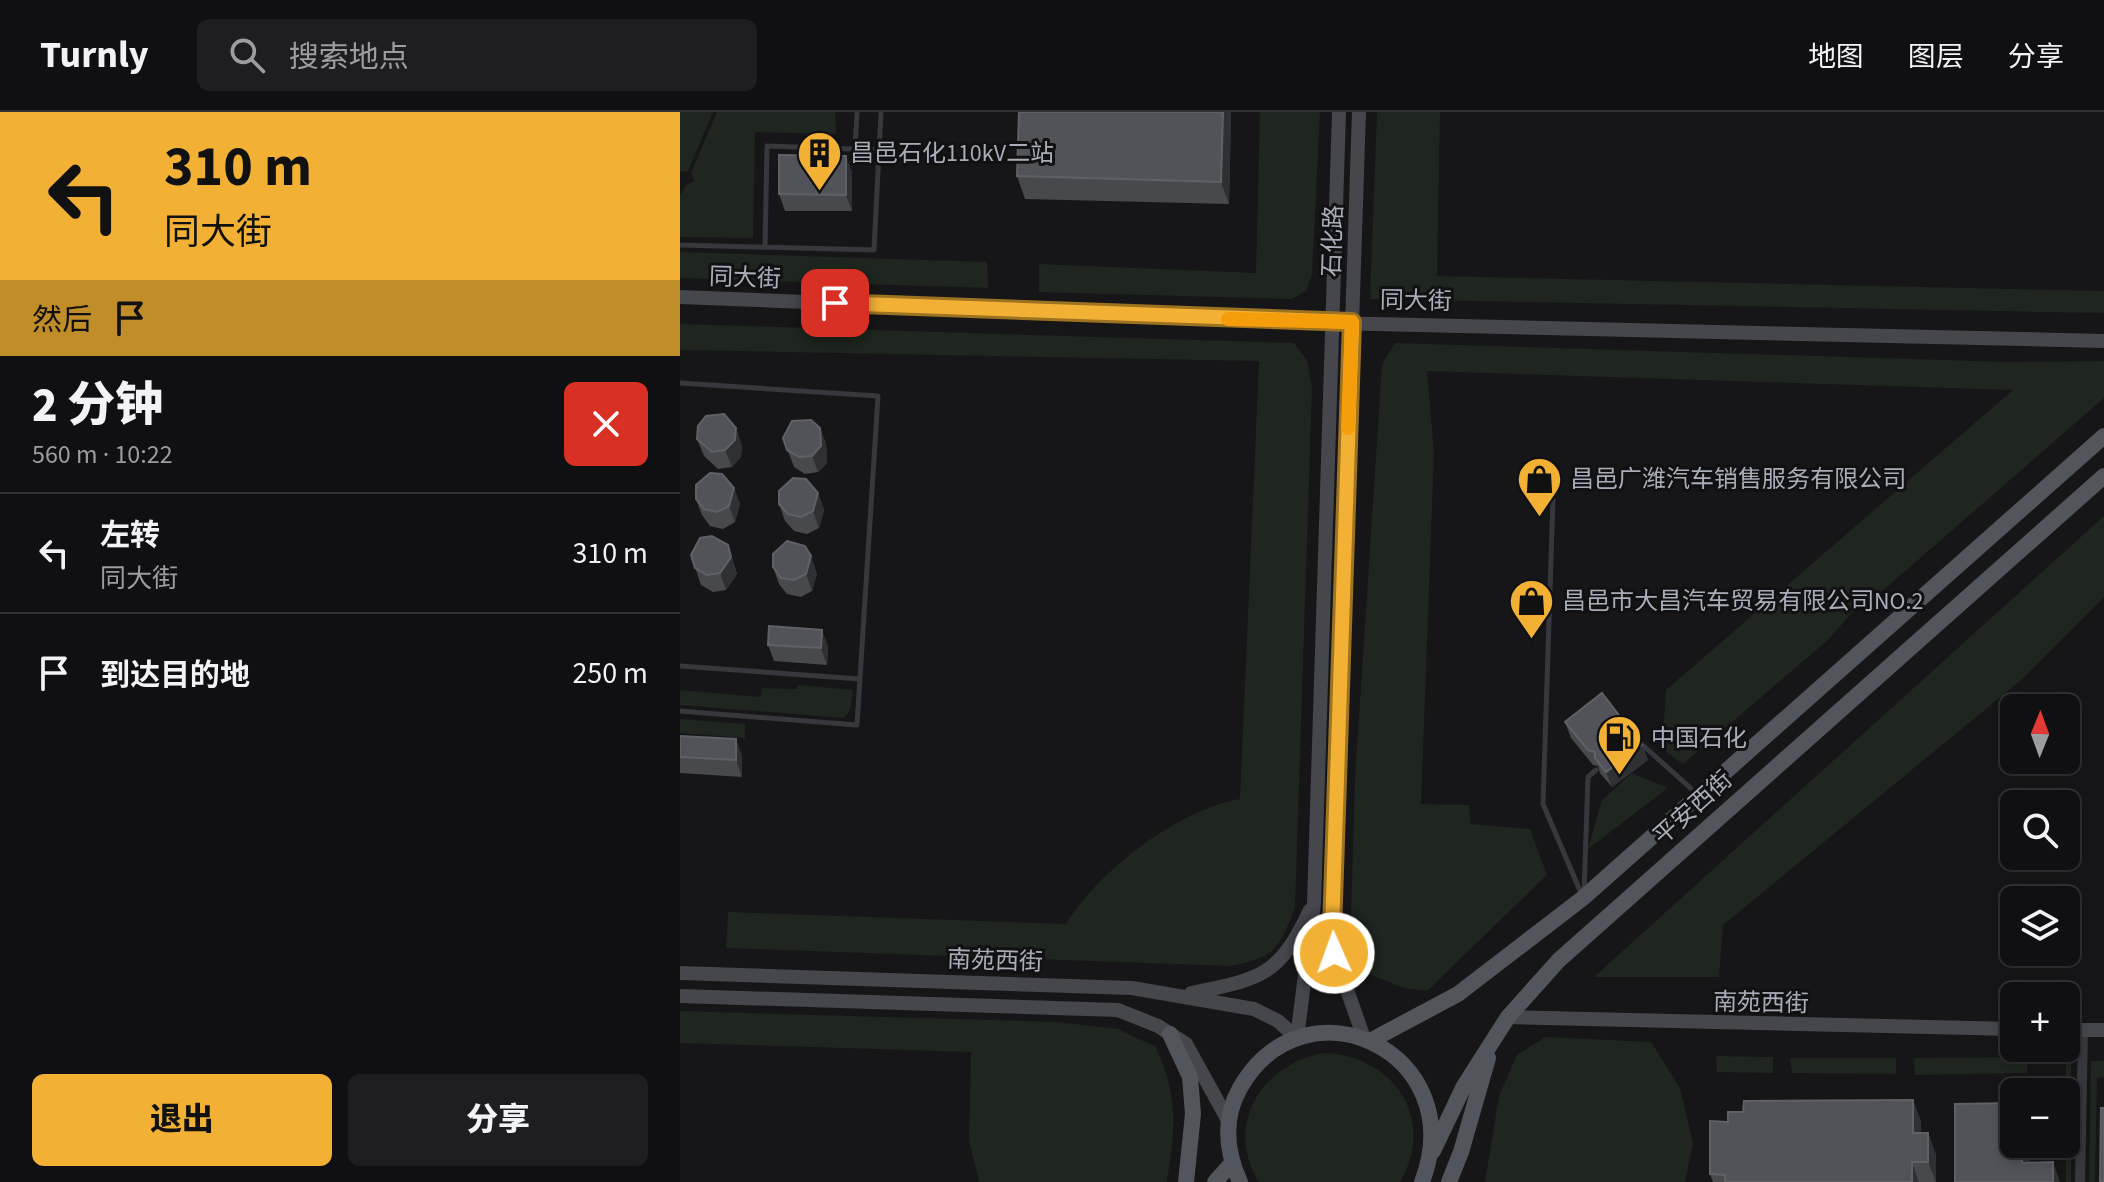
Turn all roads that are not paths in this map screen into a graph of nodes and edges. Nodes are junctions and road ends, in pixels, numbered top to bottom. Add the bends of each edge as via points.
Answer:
1 (857, 112) edge
2 (881, 112) edge
3 (1339, 112) edge
4 (1359, 112) edge
5 (855, 149) junction
6 (879, 150) junction
7 (680, 245) edge
8 (765, 247) junction
9 (680, 297) edge
10 (1352, 322) junction
11 (1332, 323) junction
12 (2104, 341) edge
13 (680, 383) edge
14 (2104, 436) edge
15 (2104, 476) edge
16 (1553, 499) dead end
17 (680, 666) edge
18 (860, 679) junction
19 (680, 711) edge
20 (1635, 739) edge
21 (1596, 770) edge
22 (1700, 796) junction
23 (1583, 898) junction
24 (1314, 903) junction
25 (680, 973) edge
26 (1182, 995) junction
27 (680, 996) edge
28 (1508, 1017) junction
29 (2000, 1029) edge
30 (2083, 1030) joint
31 (2104, 1030) edge
32 (1170, 1034) junction
33 (1297, 1038) junction
34 (1367, 1039) junction
35 (1493, 1040) junction
36 (1229, 1122) junction
37 (1433, 1151) junction
38 (1232, 1163) junction
39 (1186, 1182) edge
40 (1215, 1182) edge
41 (1240, 1182) edge
42 (1422, 1182) edge
43 (1449, 1182) edge
44 (2080, 1182) edge

1 - 5 lane
2 - 6 lane
3 - 11 main road, 石化路
4 - 10 main road, 石化路
5 - 6 lane
5 - 8 lane via 767,146
6 - 8 lane via 874,250
7 - 8 lane
9 - 11 main road, 同大街
10 - 11 main road, 同大街
10 - 12 main road, 同大街
10 - 34 main road, 石化路 via 1332,931 1334,953
11 - 24 main road, 石化路
13 - 18 lane via 878,396
14 - 22 main road, 平安西街
15 - 28 main road, 平安西街 via 1559,960
16 - 23 lane via 1543,804
17 - 18 lane
18 - 19 lane via 857,725
20 - 22 lane
21 - 23 lane via 1588,777
22 - 23 main road, 平安西街
23 - 34 main road, 平安西街 via 1458,994
24 - 26 main road via 1296,940 1264,974
24 - 33 main road, 石化路
25 - 26 main road, 南苑西街 via 1132,988
26 - 33 main road, 南苑西街 via 1254,1009
27 - 32 main road, 南苑西街 via 1118,1010
28 - 29 main road, 南苑西街
28 - 35 main road, 平安西街
30 - 31 main road
30 - 44 street
32 - 36 main road, 南苑西街 via 1186,1044
32 - 39 main road via 1190,1077 1193,1114
33 - 34 main road via 1323,1033
33 - 36 main road via 1267,1055 1248,1074
34 - 37 main road via 1399,1059 1421,1085 1432,1117
35 - 37 main road, 平安西街
35 - 43 main road
36 - 38 main road
37 - 42 main road, 平安西街
38 - 40 main road
38 - 41 main road

